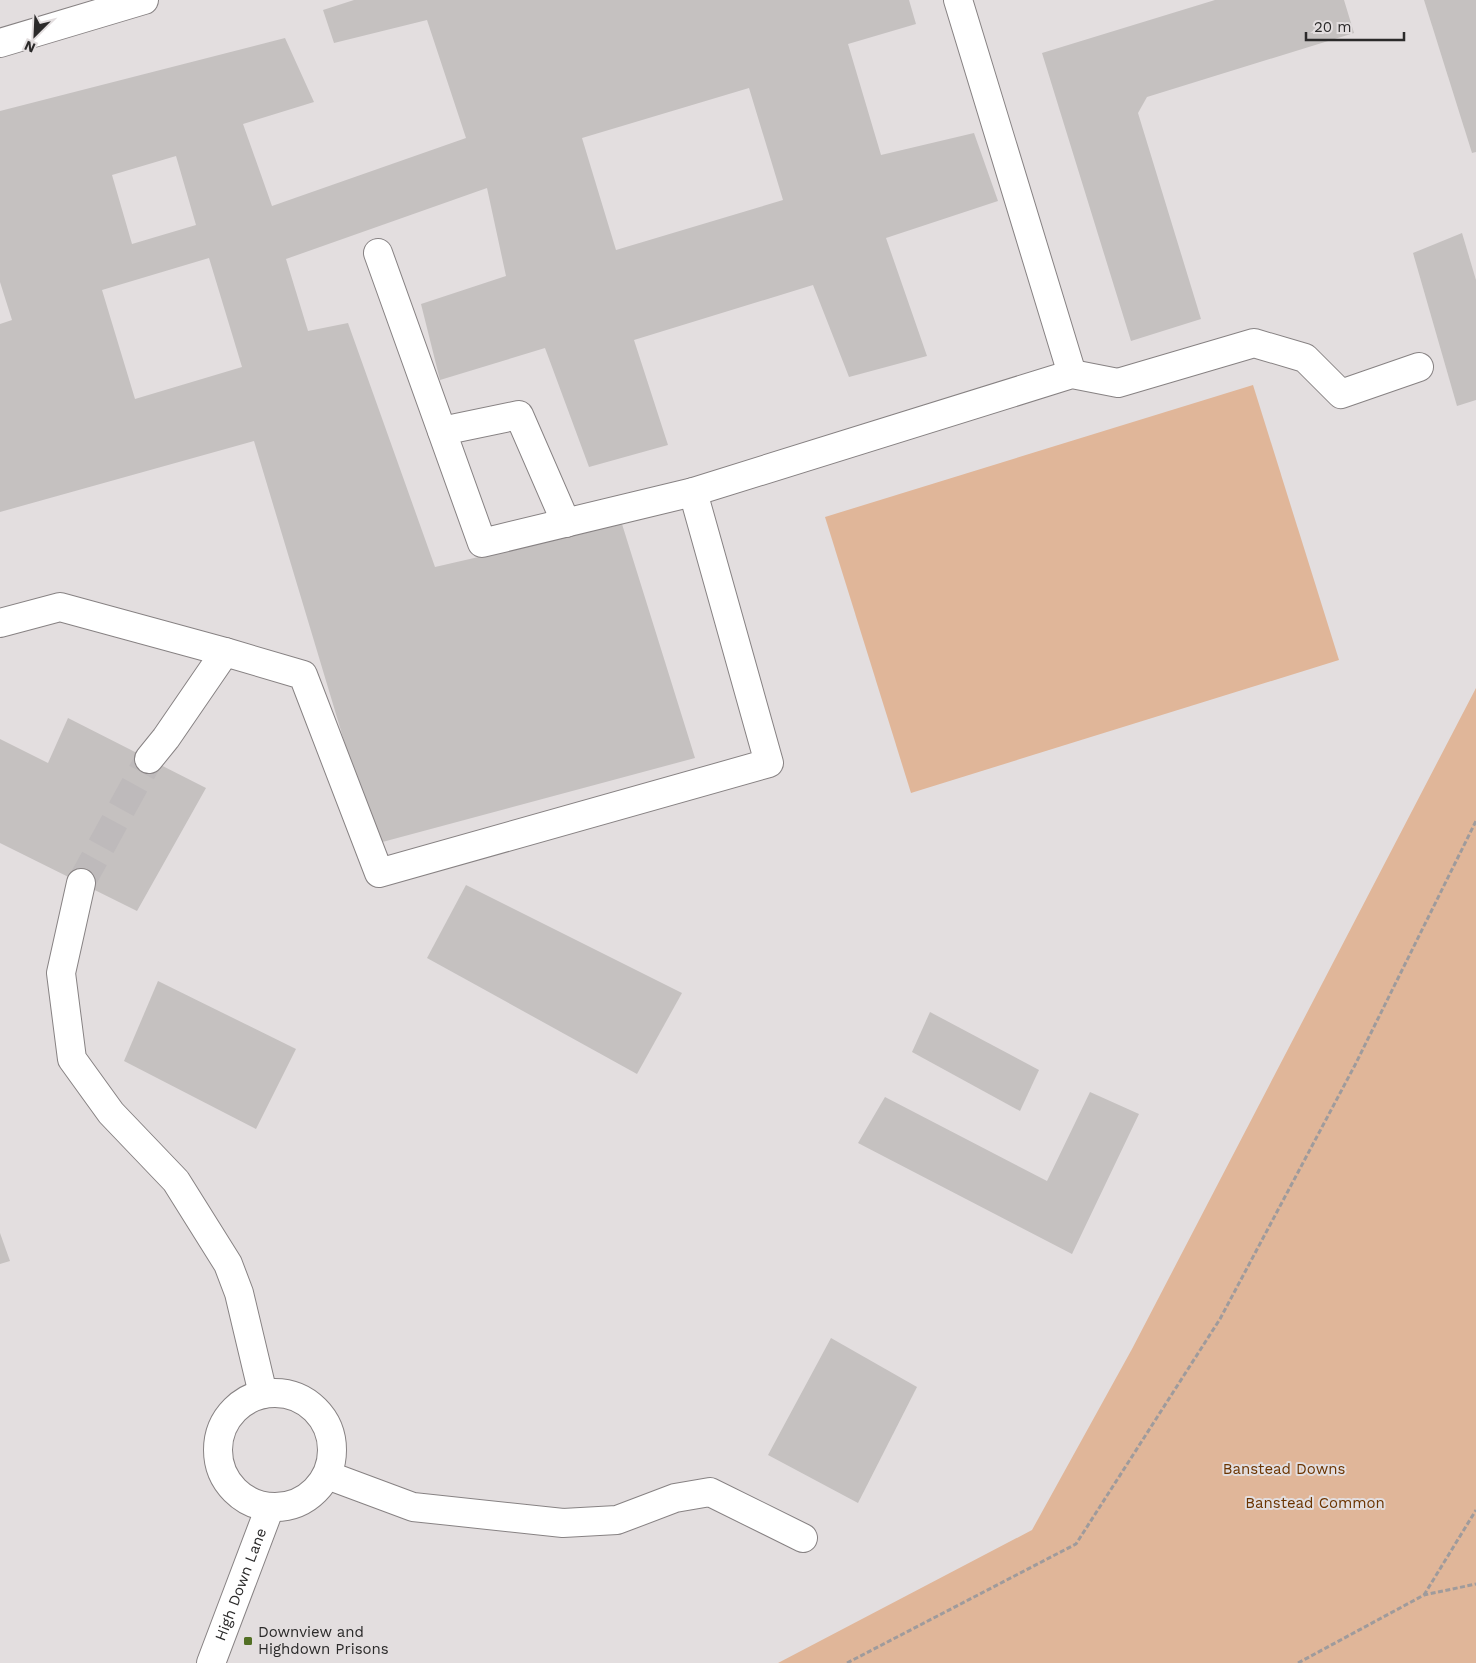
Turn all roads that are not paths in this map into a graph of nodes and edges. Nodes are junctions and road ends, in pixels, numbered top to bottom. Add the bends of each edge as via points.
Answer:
1 (144, 0) edge
2 (958, 0) edge
3 (0, 43) edge
4 (378, 253) dead end
5 (1419, 367) dead end
6 (1072, 374) junction
7 (442, 431) junction
8 (693, 492) junction
9 (566, 523) junction
10 (0, 623) edge
11 (224, 652) junction
12 (149, 759) tunnel mouth
13 (81, 883) tunnel mouth
14 (263, 1394) junction
15 (327, 1475) junction
16 (270, 1507) junction
17 (803, 1538) dead end
18 (211, 1663) edge

1 - 3 lane
2 - 6 lane
4 - 7 lane
5 - 6 lane via 1341,394 1305,358 1254,343 1118,383
6 - 8 lane
7 - 9 lane via 519,415
7 - 9 lane via 482,543
8 - 9 lane
8 - 11 lane via 769,763 379,873 303,675
10 - 11 lane via 60,607
11 - 12 lane
13 - 14 lane via 61,973 72,1059 111,1113 176,1180 228,1264 239,1293
14 - 15 lane via 294,1396 320,1415 332,1444 332,1460
14 - 16 lane via 234,1410 224,1424 218,1440 218,1457 224,1476 235,1492 251,1502
15 - 16 lane via 320,1486 297,1503
15 - 17 lane via 413,1507 563,1523 617,1520 675,1498 710,1492
16 - 18 lane, High Down Lane

